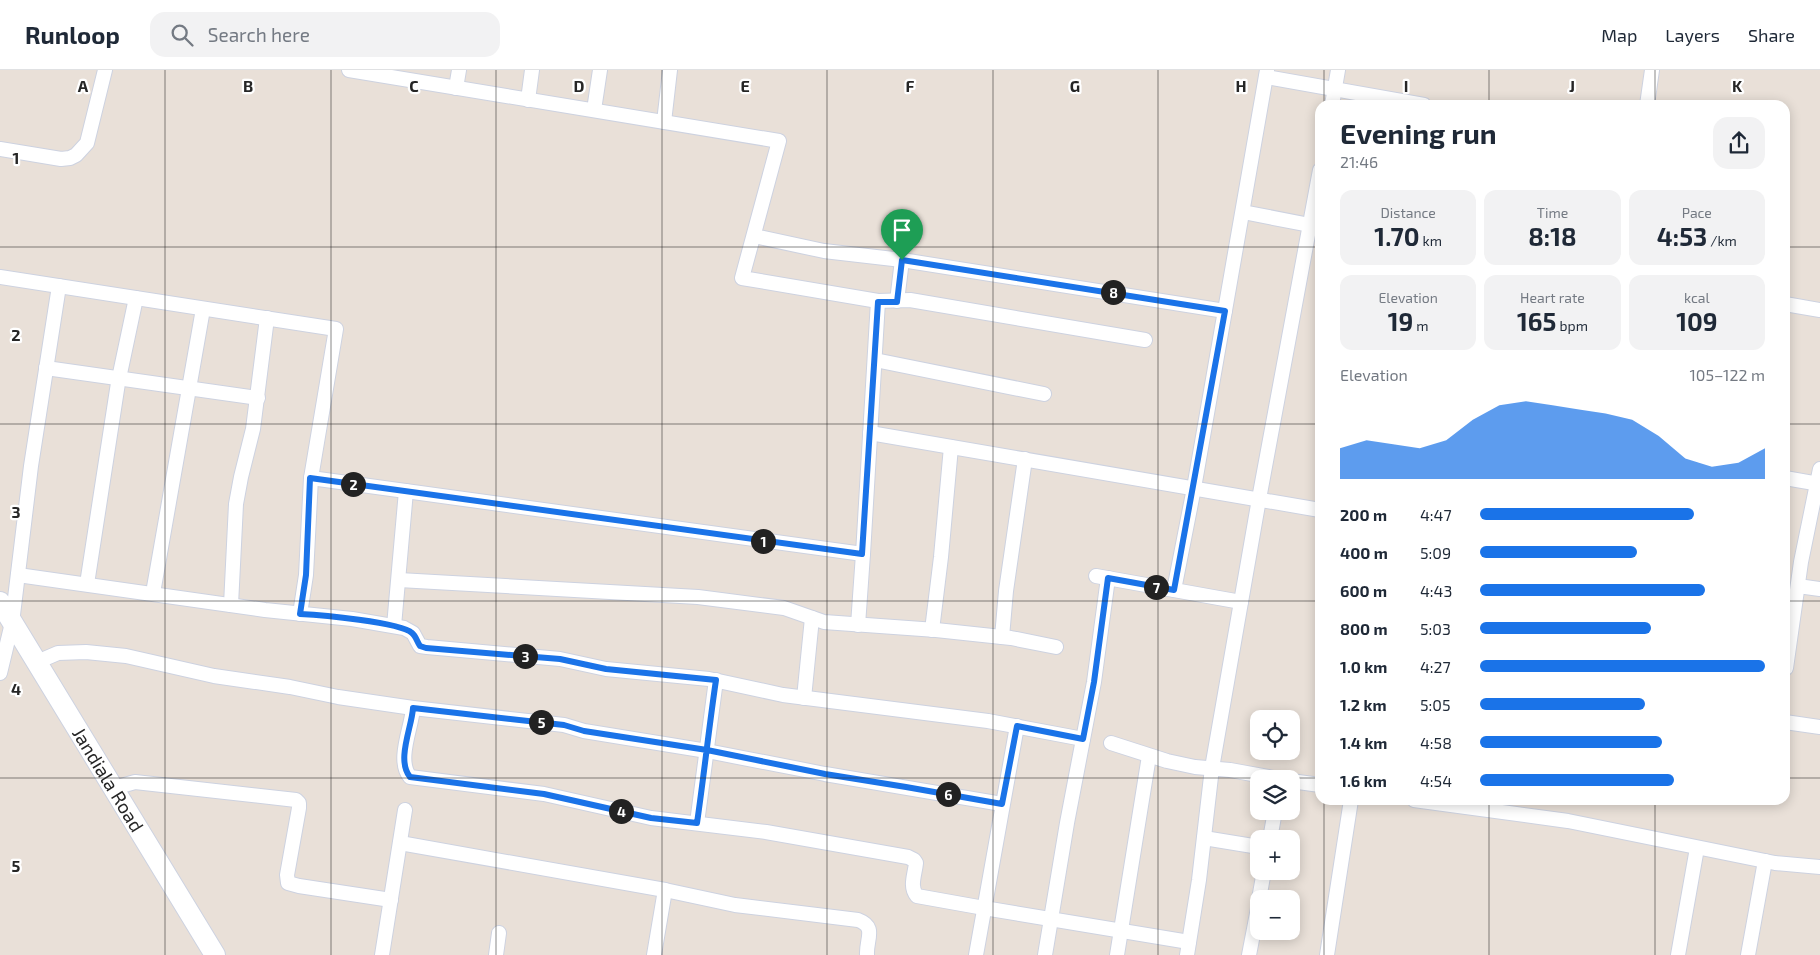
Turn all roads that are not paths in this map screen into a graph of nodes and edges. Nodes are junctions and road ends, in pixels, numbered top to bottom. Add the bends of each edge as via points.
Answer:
1 (104, 70) edge
2 (349, 70) edge
3 (459, 70) edge
4 (532, 70) edge
5 (600, 70) edge
6 (670, 70) edge
7 (1338, 70) edge
8 (1652, 70) edge
9 (1267, 74) edge
10 (456, 88) junction
11 (1335, 89) junction
12 (528, 100) junction
13 (1333, 100) edge
14 (1396, 100) edge
15 (1648, 100) edge
16 (594, 110) junction
17 (664, 122) junction
18 (0, 149) edge
19 (1243, 212) junction
20 (1315, 226) edge
21 (754, 236) junction
22 (902, 260) junction
23 (0, 277) edge
24 (59, 286) junction
25 (136, 298) junction
26 (878, 302) junction
27 (897, 302) junction
28 (1790, 305) edge
29 (203, 308) junction
30 (1820, 310) edge
31 (1225, 311) junction
32 (267, 318) junction
33 (1145, 340) dead end
34 (875, 360) junction
35 (46, 368) junction
36 (118, 378) junction
37 (190, 388) junction
38 (1044, 394) dead end
39 (258, 398) junction
40 (870, 433) junction
41 (951, 446) junction
42 (1025, 459) junction
43 (1820, 469) edge
44 (310, 478) junction
45 (1790, 479) edge
46 (1819, 484) edge
47 (1194, 488) junction
48 (406, 491) junction
49 (1260, 499) junction
50 (1315, 509) edge
51 (862, 554) junction
52 (18, 575) junction
53 (399, 580) junction
54 (87, 584) junction
55 (1798, 586) junction
56 (1820, 589) edge
57 (1174, 590) junction
58 (153, 593) junction
59 (0, 602) edge
60 (1241, 602) junction
61 (231, 605) junction
62 (300, 614) junction
63 (812, 618) junction
64 (12, 623) junction
65 (858, 625) junction
66 (394, 626) junction
67 (932, 630) junction
68 (1002, 637) junction
69 (1790, 641) edge
70 (1056, 647) dead end
71 (37, 662) junction
72 (0, 673) edge
73 (716, 680) junction
74 (804, 698) junction
75 (413, 708) junction
76 (1790, 723) edge
77 (1017, 726) junction
78 (1820, 728) edge
79 (1083, 739) junction
80 (1111, 743) dead end
81 (707, 750) junction
82 (1149, 756) junction
83 (1212, 768) junction
84 (1250, 774) edge
85 (1300, 782) edge
86 (1315, 784) edge
87 (114, 788) junction
88 (1002, 804) junction
89 (1350, 805) edge
90 (1449, 805) edge
91 (405, 810) dead end
92 (697, 823) junction
93 (1204, 838) junction
94 (400, 843) junction
95 (1250, 846) edge
96 (1698, 848) junction
97 (1765, 861) junction
98 (1820, 867) edge
99 (665, 890) junction
100 (391, 900) junction
101 (984, 908) junction
102 (1051, 919) junction
103 (1121, 930) junction
104 (499, 933) dead end
105 (1252, 940) edge
106 (1188, 948) edge
107 (215, 955) edge
108 (382, 955) edge
109 (496, 955) edge
110 (654, 955) edge
111 (867, 955) edge
112 (976, 955) edge
113 (1045, 955) edge
114 (1117, 955) edge
115 (1249, 955) edge
116 (1327, 955) edge
117 (1678, 955) edge
118 (1748, 955) edge

1 - 18 street via 87,143 76,154 61,159
2 - 10 street
3 - 10 street
4 - 12 street
5 - 16 street
6 - 17 street
7 - 11 street
8 - 15 street
9 - 11 street
9 - 19 street
10 - 12 street
11 - 13 street
11 - 14 street
12 - 16 street
16 - 17 street
17 - 21 street via 779,141
19 - 20 street
19 - 31 street
20 - 49 street
21 - 22 street via 824,251
21 - 26 street via 742,278
22 - 27 street
22 - 31 street
23 - 24 street
24 - 25 street
24 - 35 street
25 - 29 street
25 - 36 street
26 - 27 street
26 - 34 street
27 - 33 street via 910,300
28 - 30 street
29 - 32 street
29 - 37 street
31 - 47 street
32 - 39 street
32 - 44 street via 336,329
34 - 38 street
34 - 40 street
35 - 36 street
35 - 52 street
36 - 37 street
36 - 54 street
37 - 39 street
37 - 58 street
39 - 61 street via 236,504
40 - 41 street
40 - 51 street
41 - 42 street
41 - 67 street
42 - 47 street
42 - 68 street
43 - 46 street
44 - 48 street
44 - 62 street via 306,575
45 - 46 street
46 - 55 street
47 - 49 street
47 - 57 street
48 - 51 street
48 - 53 street
49 - 50 street
49 - 60 street
51 - 65 street
52 - 54 street
52 - 64 street
53 - 63 street via 698,597 784,608
53 - 66 street
54 - 58 street
55 - 56 street
55 - 69 street
57 - 60 street
57 - 79 street via 1102,577 1094,682
58 - 61 street
59 - 64 main road, Jandiala Road
60 - 83 street
61 - 62 street
62 - 66 street via 352,618
63 - 65 street
63 - 74 street
64 - 71 main road, Jandiala Road
64 - 72 street
65 - 67 street
66 - 73 street via 413,633 420,646 426,648 560,659 606,669
67 - 68 street
68 - 70 street
71 - 75 street via 58,653 126,656 214,676
71 - 87 main road, Jandiala Road
73 - 74 street
73 - 81 street
74 - 77 street
75 - 81 street via 564,725
75 - 92 street via 406,739 405,763 410,777 544,794 651,818
76 - 78 street
77 - 79 street
77 - 88 street
79 - 102 street
80 - 82 street
81 - 88 street
81 - 92 street
82 - 83 street
82 - 103 street
83 - 84 street
83 - 93 street
85 - 86 street
87 - 100 street via 134,782 296,800 299,808 288,882
87 - 107 main road, Jandiala Road
88 - 101 street
89 - 116 street
90 - 96 street via 1568,822
91 - 94 street
92 - 101 street via 908,857 916,863 913,884 917,896
93 - 95 street
93 - 106 street
94 - 99 street
94 - 100 street
96 - 97 street
96 - 117 street
97 - 98 street
97 - 118 street
99 - 110 street
99 - 111 street via 735,905 858,920 870,930
100 - 108 street
101 - 102 street
101 - 112 street
102 - 103 street
102 - 113 street
103 - 106 street
103 - 114 street
104 - 109 street
105 - 115 street

